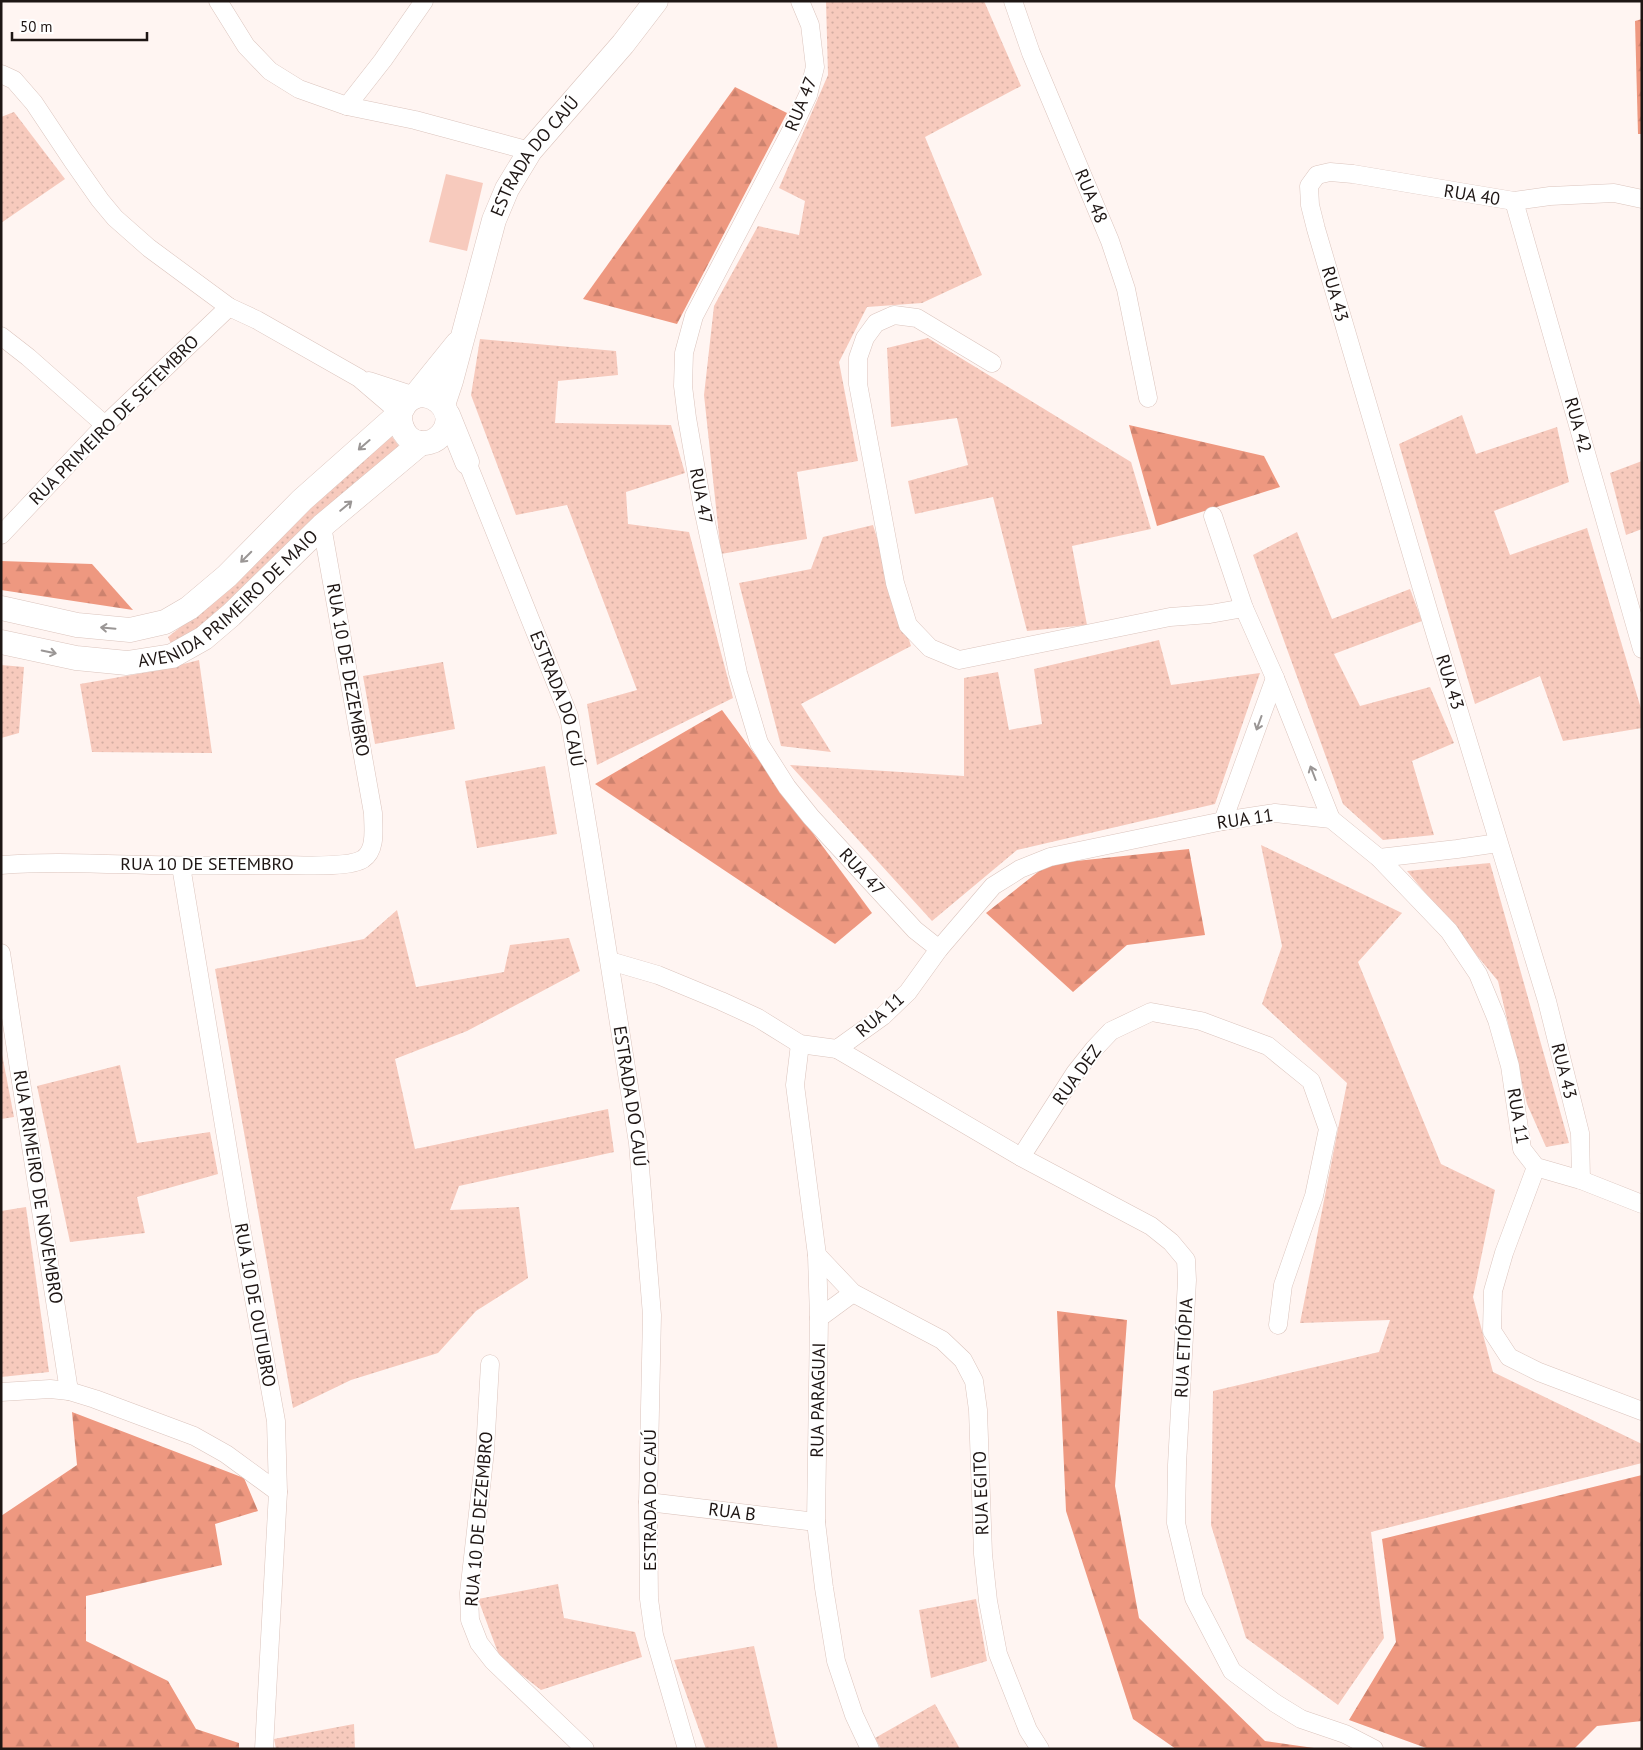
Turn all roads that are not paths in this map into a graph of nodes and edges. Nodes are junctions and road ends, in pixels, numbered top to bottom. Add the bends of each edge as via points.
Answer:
1 (218, 1) edge
2 (424, 1) edge
3 (656, 1) edge
4 (800, 1) edge
5 (1014, 1) edge
6 (1, 74) edge
7 (348, 106) junction
8 (530, 151) junction
9 (1309, 186) joint
10 (1642, 200) edge
11 (1514, 201) junction
12 (229, 306) junction
13 (1, 336) edge
14 (461, 339) junction
15 (992, 363) dead end
16 (1148, 398) dead end
17 (408, 404) junction
18 (446, 410) junction
19 (105, 425) junction
20 (429, 442) junction
21 (468, 462) junction
22 (1213, 516) dead end
23 (322, 526) junction
24 (1, 535) edge
25 (1, 608) edge
26 (1244, 608) junction
27 (1, 642) edge
28 (1642, 648) edge
29 (1275, 678) junction
30 (373, 813) joint
31 (1331, 819) junction
32 (1223, 821) junction
33 (1498, 843) junction
34 (1379, 858) junction
35 (1, 866) edge
36 (181, 866) junction
37 (939, 949) junction
38 (1, 953) edge
39 (610, 961) junction
40 (800, 1044) junction
41 (837, 1050) junction
42 (1021, 1158) junction
43 (1536, 1166) junction
44 (1581, 1180) junction
45 (1642, 1204) edge
46 (817, 1255) junction
47 (853, 1293) junction
48 (819, 1318) junction
49 (1278, 1325) dead end
50 (490, 1364) dead end
51 (69, 1391) junction
52 (1, 1392) edge
53 (1642, 1410) edge
54 (278, 1492) junction
55 (648, 1502) junction
56 (816, 1522) junction
57 (264, 1749) edge
58 (584, 1749) edge
59 (687, 1749) edge
60 (870, 1749) edge
61 (1040, 1749) edge
62 (1374, 1749) edge

1 - 7 street via 246,46 270,71 299,89
2 - 7 street
3 - 8 main road, ESTRADA DO CAJÚ
4 - 37 street, RUA 47 via 810,25 815,67 808,96 694,316 684,353 683,386 702,504 738,673 759,743 811,817 915,930
5 - 16 street, RUA 48 via 1031,53 1113,249 1126,289
6 - 12 street via 14,80 34,102 115,218 149,248
7 - 8 street
8 - 14 main road, ESTRADA DO CAJÚ via 507,189 494,220
9 - 11 street, RUA 40 via 1317,176 1330,172
9 - 33 street, RUA 43 via 1316,229
10 - 11 street, RUA 40 via 1614,193
11 - 28 street, RUA 42
12 - 17 street
12 - 19 street, RUA PRIMEIRO DE SETEMBRO
13 - 19 street
14 - 17 main road, ESTRADA DO CAJÚ
14 - 18 main road, ESTRADA DO CAJÚ
15 - 26 street via 917,318 894,315 876,323 865,338 858,358 858,384 895,583 908,625 930,648 959,660 1170,617
17 - 18 main road via 431,396
17 - 20 main road via 400,421 402,429 413,441
17 -> 25 main road, AVENIDA PRIMEIRO DE MAIO via 302,500 227,576 189,608 165,622 130,630 86,626
18 - 20 main road, ESTRADA DO CAJÚ via 446,429
18 - 21 main road, ESTRADA DO CAJÚ
19 - 24 street, RUA PRIMEIRO DE SETEMBRO
20 - 21 main road
23 -> 20 main road, AVENIDA PRIMEIRO DE MAIO
21 - 39 street, ESTRADA DO CAJÚ via 569,716
22 - 26 street
27 -> 23 main road, AVENIDA PRIMEIRO DE MAIO via 76,658 127,663 172,656 204,638 231,615
23 - 30 street, RUA 10 DE DEZEMBRO
26 - 29 street
31 -> 29 street
29 -> 32 street
30 - 36 street, RUA 10 DE SETEMBRO via 372,845 369,853 356,862
31 - 32 street, RUA 11 via 1275,813
31 - 34 street, RUA 11
32 - 37 street, RUA 11 via 1050,857 1020,869 993,886
33 - 34 street
33 - 44 street, RUA 43 via 1547,1001 1580,1133
34 - 43 street, RUA 11 via 1449,931 1478,974 1497,1020 1510,1066 1522,1149
35 - 36 street, RUA 10 DE SETEMBRO via 35,862
36 - 54 street, RUA 10 DE OUTUBRO via 276,1421
37 - 41 street, RUA 11 via 908,992 883,1016
38 - 51 street, RUA PRIMEIRO DE NOVEMBRO
39 - 40 street via 658,975 721,1001 758,1018
39 - 55 street, ESTRADA DO CAJÚ via 638,1144 652,1315
40 - 41 street, RUA 11
40 - 46 street, RUA PARAGUAI via 795,1085
41 - 42 street, RUA ETIÓPIA
42 - 49 street, RUA DEZ via 1094,1049 1111,1031 1151,1012 1201,1022 1268,1046 1311,1081 1328,1129 1314,1196 1283,1285
42 - 62 street, RUA ETIÓPIA via 1151,1226 1186,1260 1176,1523 1194,1598 1232,1671 1301,1719 1345,1734
43 - 44 street, RUA 11
43 - 53 street via 1493,1291 1492,1331 1509,1357 1538,1372
44 - 45 street, RUA 11
46 - 47 street, RUA EGITO
46 - 48 street, RUA PARAGUAI
47 - 48 street
47 - 61 street, RUA EGITO via 942,1340 964,1360 974,1381 988,1601 998,1654 1028,1730
48 - 56 street, RUA PARAGUAI
50 - 58 street, RUA 10 DE DEZEMBRO via 485,1451 469,1593 470,1620 479,1642 493,1662
51 - 52 street
51 - 54 street via 194,1436 226,1454
54 - 57 street, RUA 10 DE OUTUBRO
55 - 56 street, RUA B
55 - 59 street, ESTRADA DO CAJÚ via 649,1599 654,1635
56 - 60 street, RUA PARAGUAI via 836,1661 854,1715

